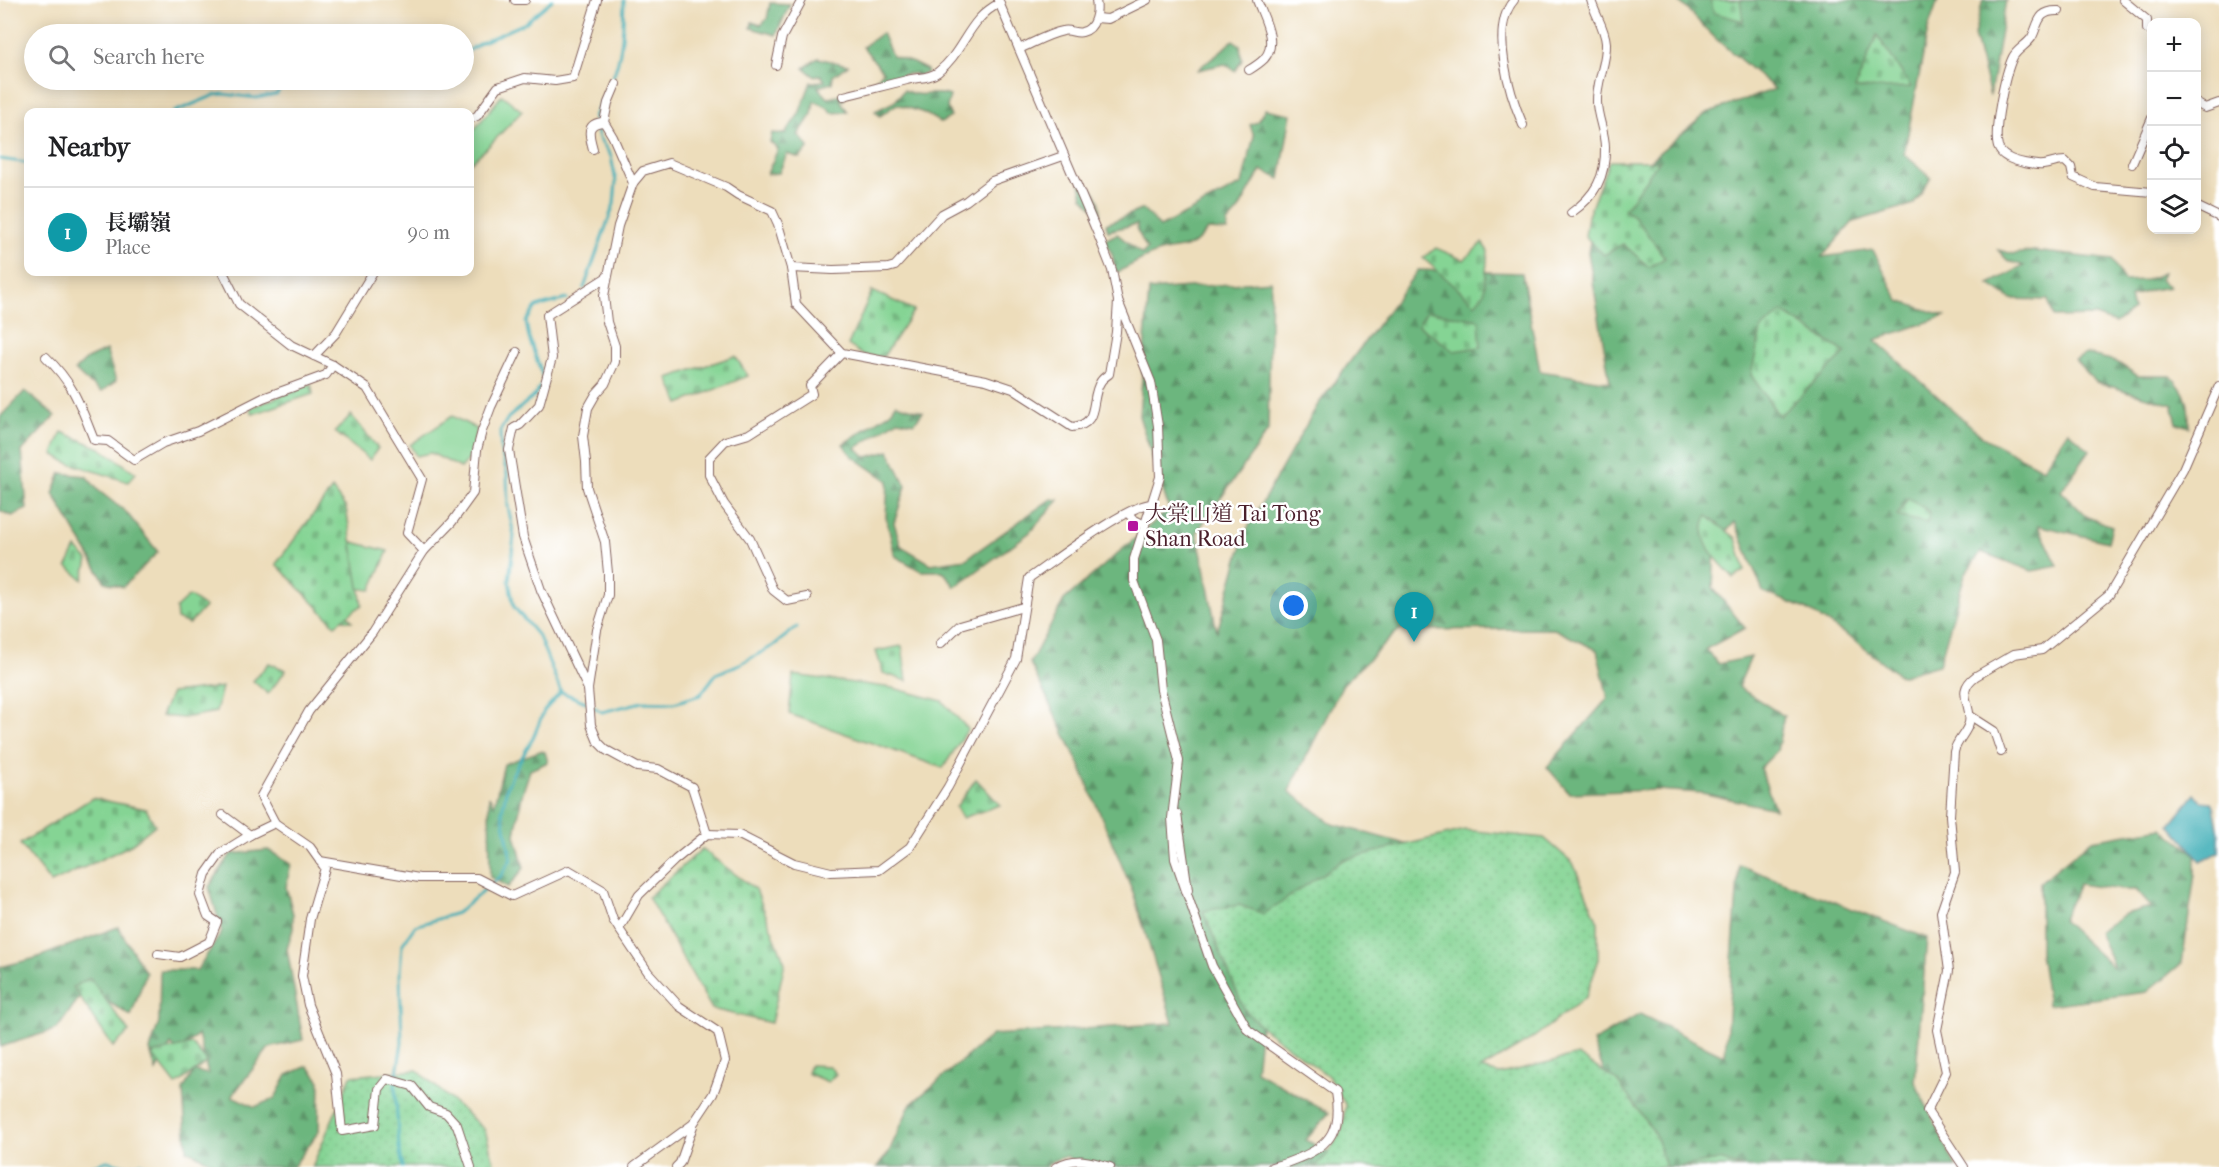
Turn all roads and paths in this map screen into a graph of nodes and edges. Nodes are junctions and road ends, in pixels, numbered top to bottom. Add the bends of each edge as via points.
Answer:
1 (515, 0) edge
2 (525, 0) edge
3 (597, 0) edge
4 (802, 0) edge
5 (1096, 0) edge
6 (1147, 0) edge
7 (1257, 0) edge
8 (1514, 0) edge
9 (1591, 0) edge
10 (2123, 0) edge
11 (999, 2) edge
12 (2059, 11) dead end
13 (1096, 18) junction
14 (2147, 20) edge
15 (1019, 49) junction
16 (776, 65) dead end
17 (1249, 70) dead end
18 (616, 84) dead end
19 (844, 96) dead end
20 (2219, 103) edge
21 (2201, 106) edge
22 (474, 117) edge
23 (601, 122) junction
24 (1523, 125) dead end
25 (2148, 126) edge
26 (593, 149) dead end
27 (1063, 156) junction
28 (2132, 164) dead end
29 (633, 183) junction
30 (2147, 192) edge
31 (2201, 208) edge
32 (1571, 213) dead end
33 (2219, 217) edge
34 (791, 268) junction
35 (225, 276) edge
36 (371, 276) edge
37 (608, 277) junction
38 (1118, 301) junction
39 (517, 352) dead end
40 (842, 353) junction
41 (315, 356) junction
42 (46, 357) dead end
43 (333, 365) junction
44 (2219, 386) edge
45 (1151, 504) junction
46 (1128, 513) junction
47 (1145, 525) junction
48 (424, 551) junction
49 (807, 597) dead end
50 (1023, 607) junction
51 (940, 644) dead end
52 (588, 689) junction
53 (1969, 715) junction
54 (2001, 752) dead end
55 (223, 815) dead end
56 (275, 823) junction
57 (707, 834) junction
58 (250, 835) junction
59 (320, 861) junction
60 (619, 929) junction
61 (158, 954) dead end
62 (693, 1124) junction
63 (471, 1167) edge
64 (634, 1167) edge
65 (676, 1167) edge
66 (1056, 1167) edge
67 (1110, 1167) edge
68 (1272, 1167) edge
69 (1964, 1167) edge

1 - 2 street
3 - 22 street via 573,78 525,78 498,87
4 - 16 street via 782,37
5 - 13 street
6 - 13 street via 1108,19
7 - 17 street via 1270,42 1265,58
8 - 24 street via 1505,14 1503,31 1506,76
9 - 32 street via 1606,44 1596,93 1605,146 1598,186
10 - 14 street
11 - 15 street
11 - 19 street via 979,17 938,72
12 - 30 street via 2046,14 2037,22 2031,38 2013,57 2000,106 2000,152 2029,163 2065,161 2073,177 2095,187
13 - 15 street via 1087,30 1065,30
15 - 27 street
18 - 23 street
20 - 21 street
23 - 26 street via 588,133
23 - 29 street via 613,137
25 - 28 street
27 - 34 street via 992,181 942,214 895,266
27 - 38 street via 1112,270
29 - 34 street via 643,171 669,163 772,211
29 - 37 street via 618,226
31 - 33 street
34 - 40 street via 796,304
35 - 41 street via 239,304 291,345
36 - 41 street via 336,333
37 - 52 street via 604,296 615,362 588,408 583,436 587,488 605,542 608,573 608,595 597,630
37 - 52 street via 547,315 552,358 539,405 514,428 509,450 523,537 542,590
38 - 40 street via 1109,374 1101,381 1090,419 1081,427 1072,427 1013,389 986,380
38 - 45 street via 1151,382 1160,477
39 - 48 street via 482,431 474,493
40 - 49 street via 810,386 812,394 749,434 725,441 709,458 709,475 724,504 750,539 773,590 787,601
41 - 43 street
42 - 43 street via 74,390 94,440 108,441 134,460 263,398 326,375
43 - 48 street via 367,388 422,479 407,532
44 - 53 street via 2183,469 2109,596 2042,650 2014,654 1971,680 1964,697
45 - 46 street
45 - 47 street
46 - 47 street
46 - 50 street via 1029,578
47 - 68 street via 1134,559 1134,581 1156,640 1161,690 1179,761 1174,799 1190,900 1212,966 1248,1030 1335,1092 1336,1122 1327,1142 1316,1151
48 - 56 street via 372,633 309,711 261,796
50 - 51 street via 960,625
50 - 57 street via 1016,659 948,787 910,847 879,870 831,872 794,863 739,835
52 - 57 street via 591,725 598,742 637,767 658,769 692,787
53 - 54 street via 1994,731
53 - 69 street via 1969,724 1954,752 1950,816 1955,872 1941,912 1949,971 1937,1030 1946,1072 1927,1111
55 - 58 street
56 - 58 street
56 - 59 street via 310,847
57 - 60 street via 639,895
58 - 61 street via 221,853 206,874 200,895 208,916 217,922 209,942 180,957
59 - 60 street via 419,878 477,878 512,896 569,870 603,890
59 - 63 street via 325,868 310,919 302,976 308,1005 336,1074 342,1131 375,1125 379,1089 387,1079 412,1086 429,1107 446,1113 457,1125
60 - 62 street via 648,972 679,1006 718,1032 725,1061 713,1094
62 - 64 street
62 - 65 street
66 - 67 street via 1078,1160

